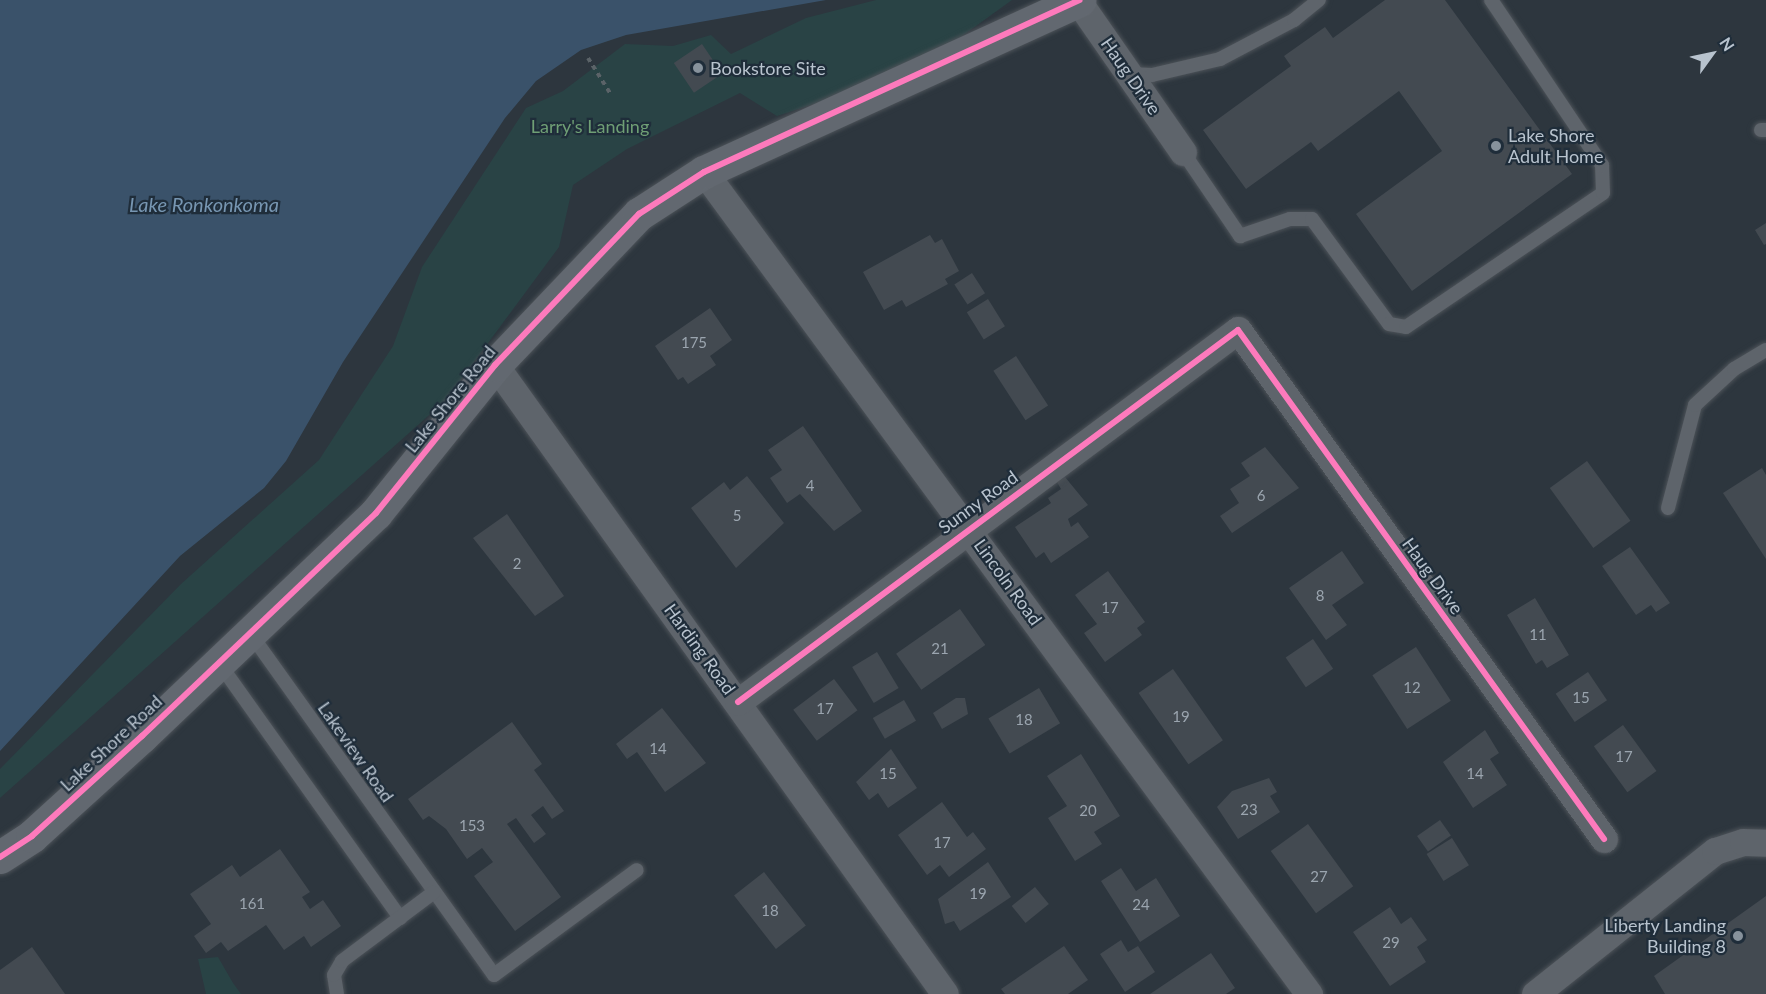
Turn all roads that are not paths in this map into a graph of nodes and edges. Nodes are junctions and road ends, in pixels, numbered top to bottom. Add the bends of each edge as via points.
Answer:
1 (1078, 0) edge
2 (1319, 0) edge
3 (1491, 0) edge
4 (1131, 74) junction
5 (1183, 152) joint
6 (704, 172) junction
7 (1238, 330) joint
8 (1766, 350) edge
9 (495, 365) junction
10 (1668, 508) dead end
11 (968, 527) junction
12 (249, 632) junction
13 (218, 662) junction
14 (738, 702) junction
15 (1604, 839) dead end
16 (1766, 843) edge
17 (0, 857) edge
18 (637, 870) dead end
19 (433, 894) junction
20 (400, 918) junction
21 (337, 994) edge
22 (945, 994) edge
23 (1309, 994) edge
24 (1535, 994) edge

1 - 4 street, Haug Drive
1 - 6 street, Lake Shore Road
2 - 4 lane via 1294,20 1220,59 1152,75
3 - 5 lane via 1602,165 1604,193 1406,327 1389,324 1312,219 1290,219 1240,236
4 - 5 street, Haug Drive
6 - 9 street, Lake Shore Road via 639,214
6 - 11 street, Lincoln Road
7 - 11 street, Sunny Road
7 - 15 street, Haug Drive
8 - 10 lane via 1734,369 1695,405
9 - 12 street, Lake Shore Road via 376,513
9 - 14 street, Harding Road
11 - 14 street, Sunny Road
11 - 23 street, Lincoln Road
12 - 13 street, Lake Shore Road
12 - 19 lane, Lakeview Road
13 - 17 street, Lake Shore Road via 40,829
13 - 20 lane
14 - 22 street, Harding Road
16 - 24 street via 1743,842 1715,851
18 - 19 lane, Lakeview Road via 494,975
19 - 20 lane
20 - 21 lane via 342,961 334,975

